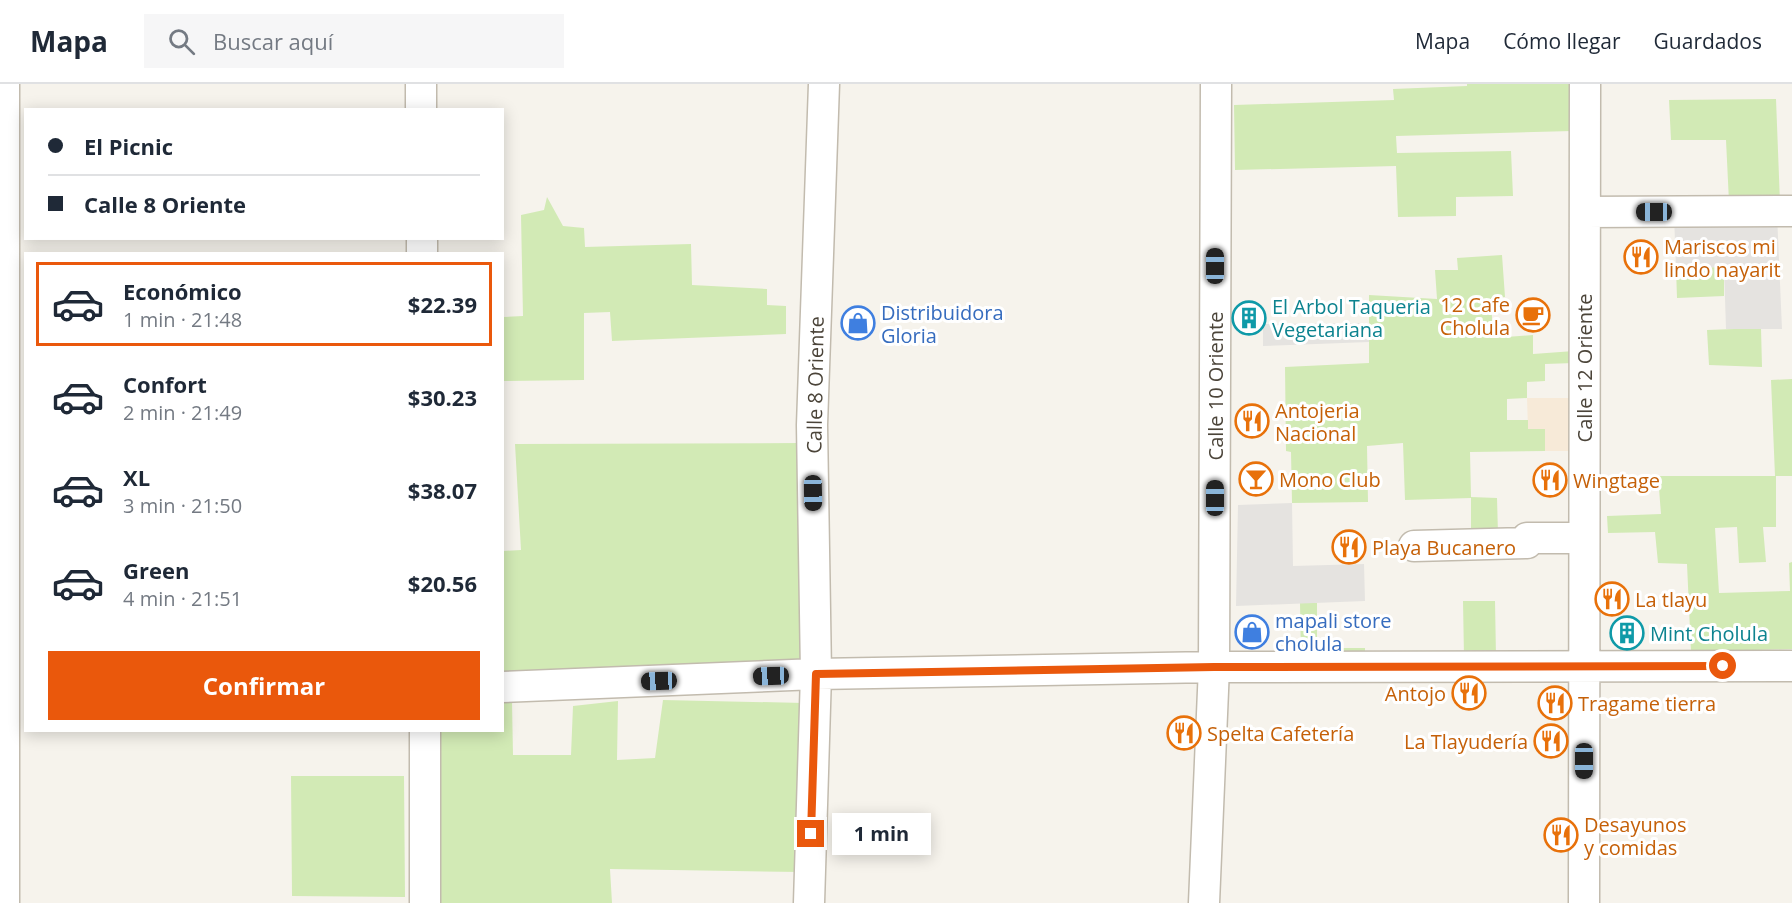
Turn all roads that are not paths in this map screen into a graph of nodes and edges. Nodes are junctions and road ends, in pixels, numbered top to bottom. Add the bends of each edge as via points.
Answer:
1 (4, 84) edge
2 (422, 84) edge
3 (824, 84) edge
4 (1216, 84) edge
5 (1585, 84) edge
6 (422, 108) edge
7 (1792, 211) edge
8 (1585, 212) junction
9 (3, 260) edge
10 (1583, 538) junction
11 (1414, 546) dead end
12 (1792, 666) edge
13 (1214, 667) junction
14 (1585, 667) junction
15 (816, 674) junction
16 (504, 687) edge
17 (10, 698) edge
18 (425, 732) edge
19 (4, 903) edge
20 (425, 903) edge
21 (809, 903) edge
22 (1204, 903) edge
23 (1584, 903) edge

1 - 9 street
2 - 6 street
3 - 15 street, Calle 8 Oriente via 812,425
4 - 13 street, Calle 10 Oriente
5 - 8 street, Calle 12 Oriente
7 - 8 street
8 - 10 street, Calle 12 Oriente
9 - 17 street
10 - 11 street
10 - 14 street, Calle 12 Oriente
12 - 14 street
13 - 14 street
13 - 15 street
13 - 22 street, Calle 10 Oriente
14 - 23 street, Calle 12 Oriente
15 - 16 street
15 - 21 street, Calle 8 Oriente
17 - 19 street
18 - 20 street

